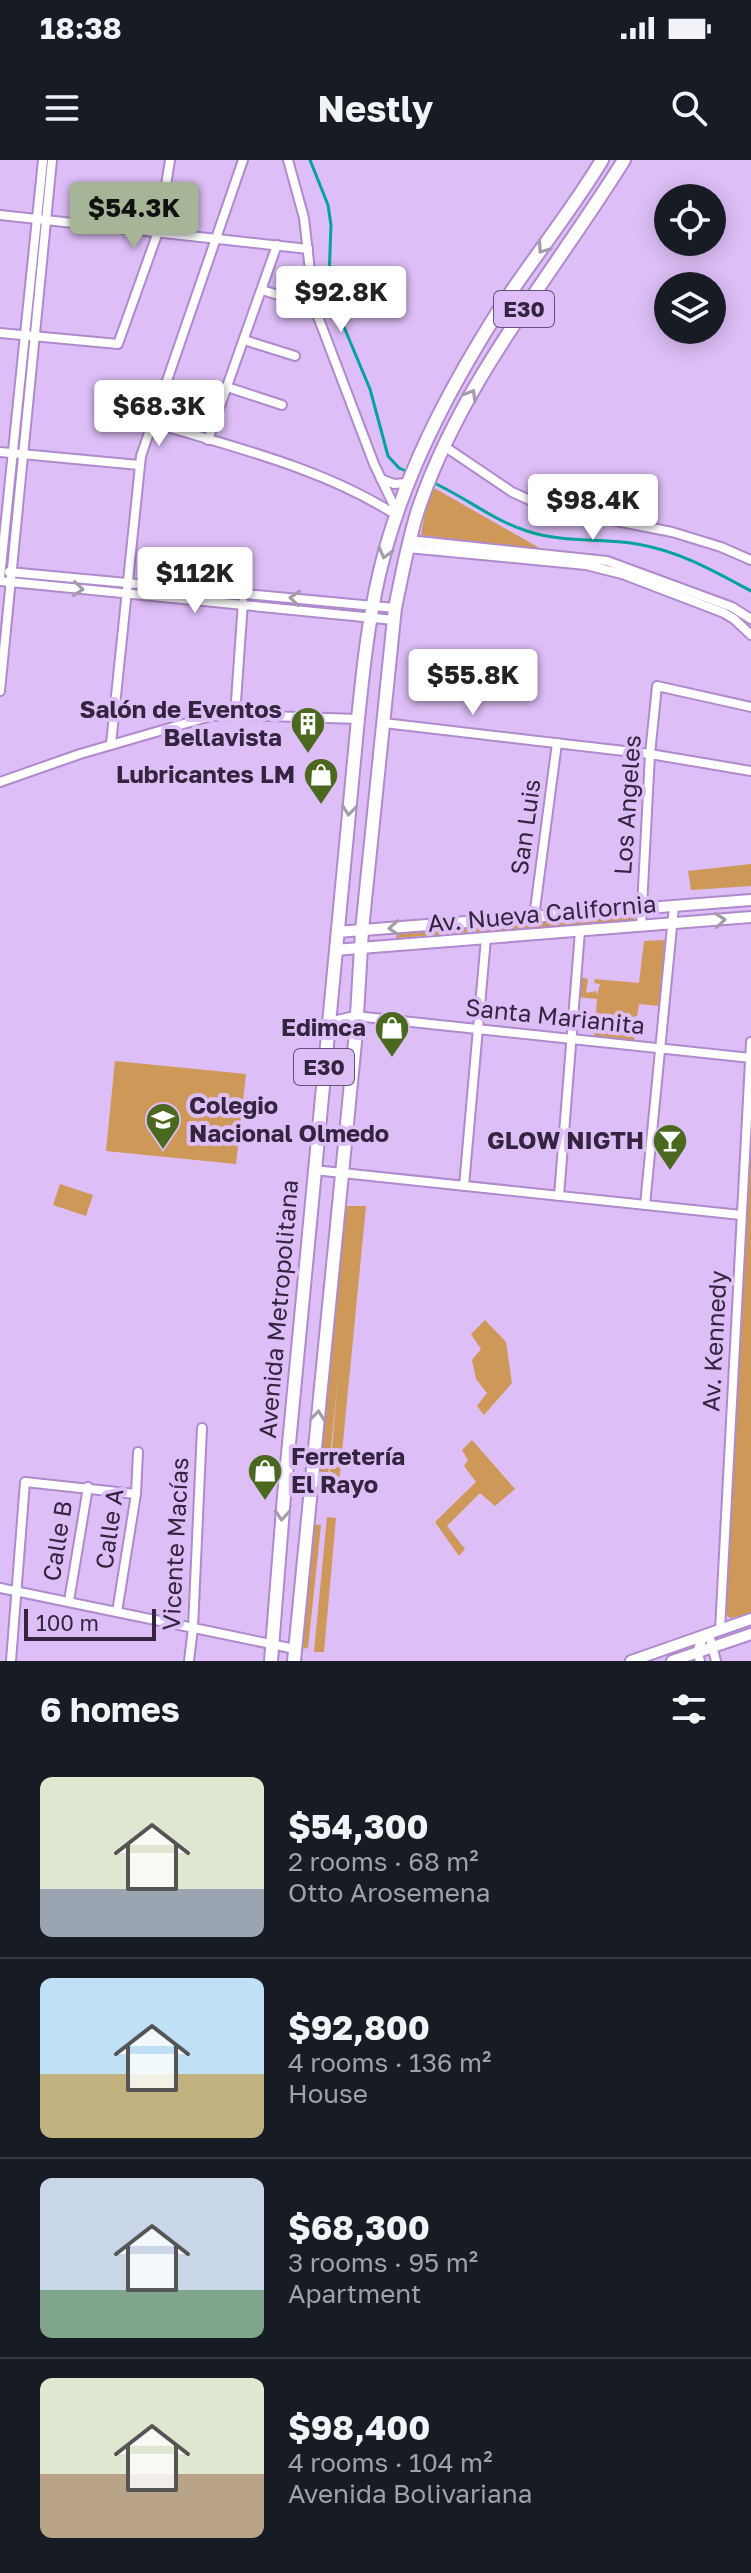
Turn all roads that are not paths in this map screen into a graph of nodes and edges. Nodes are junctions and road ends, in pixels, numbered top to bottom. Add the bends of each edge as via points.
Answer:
1 (43, 160) edge
2 (52, 160) edge
3 (170, 160) edge
4 (243, 160) edge
5 (288, 160) edge
6 (602, 160) edge
7 (624, 160) edge
8 (0, 215) edge
9 (42, 219) junction
10 (563, 219) junction
11 (578, 230) junction
12 (158, 231) junction
13 (216, 238) junction
14 (277, 245) junction
15 (308, 249) junction
16 (262, 290) junction
17 (314, 306) junction
18 (0, 333) edge
19 (30, 336) junction
20 (244, 340) junction
21 (295, 356) dead end
22 (227, 387) junction
23 (282, 405) dead end
24 (151, 422) junction
25 (208, 440) junction
26 (444, 446) junction
27 (0, 452) edge
28 (18, 454) junction
29 (139, 465) junction
30 (380, 479) junction
31 (409, 481) junction
32 (396, 513) junction
33 (409, 544) junction
34 (751, 560) edge
35 (3, 576) edge
36 (127, 582) junction
37 (125, 593) junction
38 (244, 593) junction
39 (243, 604) junction
40 (372, 611) junction
41 (395, 614) junction
42 (751, 619) edge
43 (751, 635) edge
44 (0, 691) edge
45 (751, 707) edge
46 (235, 715) junction
47 (358, 719) junction
48 (384, 723) junction
49 (557, 743) junction
50 (111, 744) junction
51 (650, 754) junction
52 (751, 771) edge
53 (0, 782) edge
54 (751, 900) edge
55 (674, 906) junction
56 (642, 908) junction
57 (534, 917) junction
58 (751, 917) edge
59 (673, 924) junction
60 (641, 926) junction
61 (362, 930) junction
62 (580, 931) junction
63 (337, 932) junction
64 (486, 938) junction
65 (360, 948) junction
66 (335, 950) junction
67 (355, 1016) junction
68 (328, 1022) junction
69 (477, 1029) junction
70 (570, 1039) junction
71 (751, 1042) edge
72 (661, 1048) junction
73 (750, 1058) edge
74 (314, 1170) junction
75 (342, 1173) junction
76 (464, 1186) junction
77 (559, 1196) junction
78 (645, 1205) junction
79 (741, 1215) junction
80 (202, 1428) dead end
81 (138, 1452) dead end
82 (88, 1487) junction
83 (136, 1494) junction
84 (0, 1588) edge
85 (17, 1591) junction
86 (69, 1601) junction
87 (117, 1612) junction
88 (751, 1619) edge
89 (193, 1628) junction
90 (714, 1632) junction
91 (751, 1634) edge
92 (273, 1644) junction
93 (711, 1647) junction
94 (0, 1654) edge
95 (294, 1655) edge
96 (699, 1657) edge
97 (12, 1659) edge
98 (189, 1661) edge
99 (271, 1661) edge
100 (631, 1661) edge
101 (672, 1661) edge
102 (716, 1661) edge

1 - 9 street
2 - 9 street
3 - 12 street
4 - 13 street
5 - 15 street
6 - 10 highway, Avenida Metropolitana / E30
7 - 11 highway, E30
8 - 9 street
9 - 12 street
9 - 19 street
10 - 11 highway
10 -> 31 highway, Avenida Metropolitana / E30 via 479,344
26 -> 11 highway, E30 via 504,339
12 - 13 street
12 - 19 street via 118,344
13 - 14 street
13 - 24 street
14 - 15 street
14 - 16 street
15 - 17 street
16 - 17 street
16 - 20 street
17 - 30 street
18 - 19 street
19 - 28 street
20 - 21 street
20 - 22 street
22 - 23 street
22 - 25 street
24 - 25 street
24 - 29 street
25 - 32 street via 328,481
26 - 33 highway, E30
26 - 34 street via 512,492 545,507 672,532
27 - 28 street
28 - 29 street
28 - 35 street
29 - 36 street
30 - 31 street via 394,484
30 - 32 street
31 - 32 highway, Avenida Metropolitana / E30
32 -> 40 highway, Avenida Metropolitana / E30
33 - 41 highway, E30
33 - 42 street via 607,561 732,607
33 - 43 street via 614,571 724,613
35 - 36 street
35 -> 37 street
35 - 44 street
36 - 37 street
36 - 38 street
37 - 39 street
37 - 50 street
38 - 39 street
40 -> 38 street
39 - 40 street
39 - 46 street
40 - 41 street
40 - 47 highway, Avenida Metropolitana / E30
41 - 48 highway, E30
45 - 51 street, Los Angeles via 657,686
46 - 47 street
46 - 50 street via 211,716
47 -> 63 highway, Avenida Metropolitana / E30
48 - 49 street
48 - 61 highway, E30
49 - 51 street
49 - 57 street, San Luis
50 - 53 street
51 - 52 street
51 - 56 street, Los Angeles
54 - 55 street, Av. Nueva California
55 - 56 street, Av. Nueva California
55 - 59 street
56 - 57 street, Av. Nueva California
56 - 60 street, Los Angeles
57 -> 61 street, Av. Nueva California
59 -> 58 street, Av. Nueva California
59 - 60 street, Av. Nueva California
59 - 72 street
60 - 62 street, Av. Nueva California
61 - 63 street, Av. Nueva California
61 - 65 highway, E30
62 - 64 street, Av. Nueva California
62 - 70 street
63 - 66 highway, Avenida Metropolitana / E30
64 - 65 street, Av. Nueva California
64 - 69 street
65 - 66 street, Av. Nueva California
65 - 67 highway, E30
66 - 68 highway, Avenida Metropolitana / E30
67 - 68 street, Santa Marianita
67 - 69 street, Santa Marianita
67 - 75 highway, Avenida Metropolitana / E30
68 - 74 highway, Avenida Metropolitana / E30
69 - 70 street, Santa Marianita
69 - 76 street
70 - 72 street, Santa Marianita
70 - 77 street
71 - 73 street, Av. Kennedy
72 - 73 street, Santa Marianita
72 - 78 street
73 - 79 street, Av. Kennedy
74 - 75 street
74 -> 92 highway, Avenida Metropolitana / E30
75 - 76 street
95 -> 75 highway, Avenida Metropolitana / E30
76 - 77 street
77 - 78 street
78 - 79 street
79 - 90 street, Av. Kennedy
80 - 89 street, Vicente Macías
81 - 83 street, Calle A
82 - 83 street
82 - 85 street via 25,1482
82 - 86 street, Calle B
83 - 87 street, Calle A
84 - 85 street
85 - 86 street
85 - 97 street
86 - 87 street
87 - 89 street
88 - 90 street
89 - 92 street
89 - 98 street, Vicente Macías
90 - 93 street, Av. Kennedy
90 - 96 street via 700,1643
90 - 100 street
91 - 93 street
92 - 95 street
92 - 99 highway, Avenida Metropolitana / E30
93 - 96 street
93 - 102 street, Av. Kennedy
94 - 97 street
96 - 101 street

